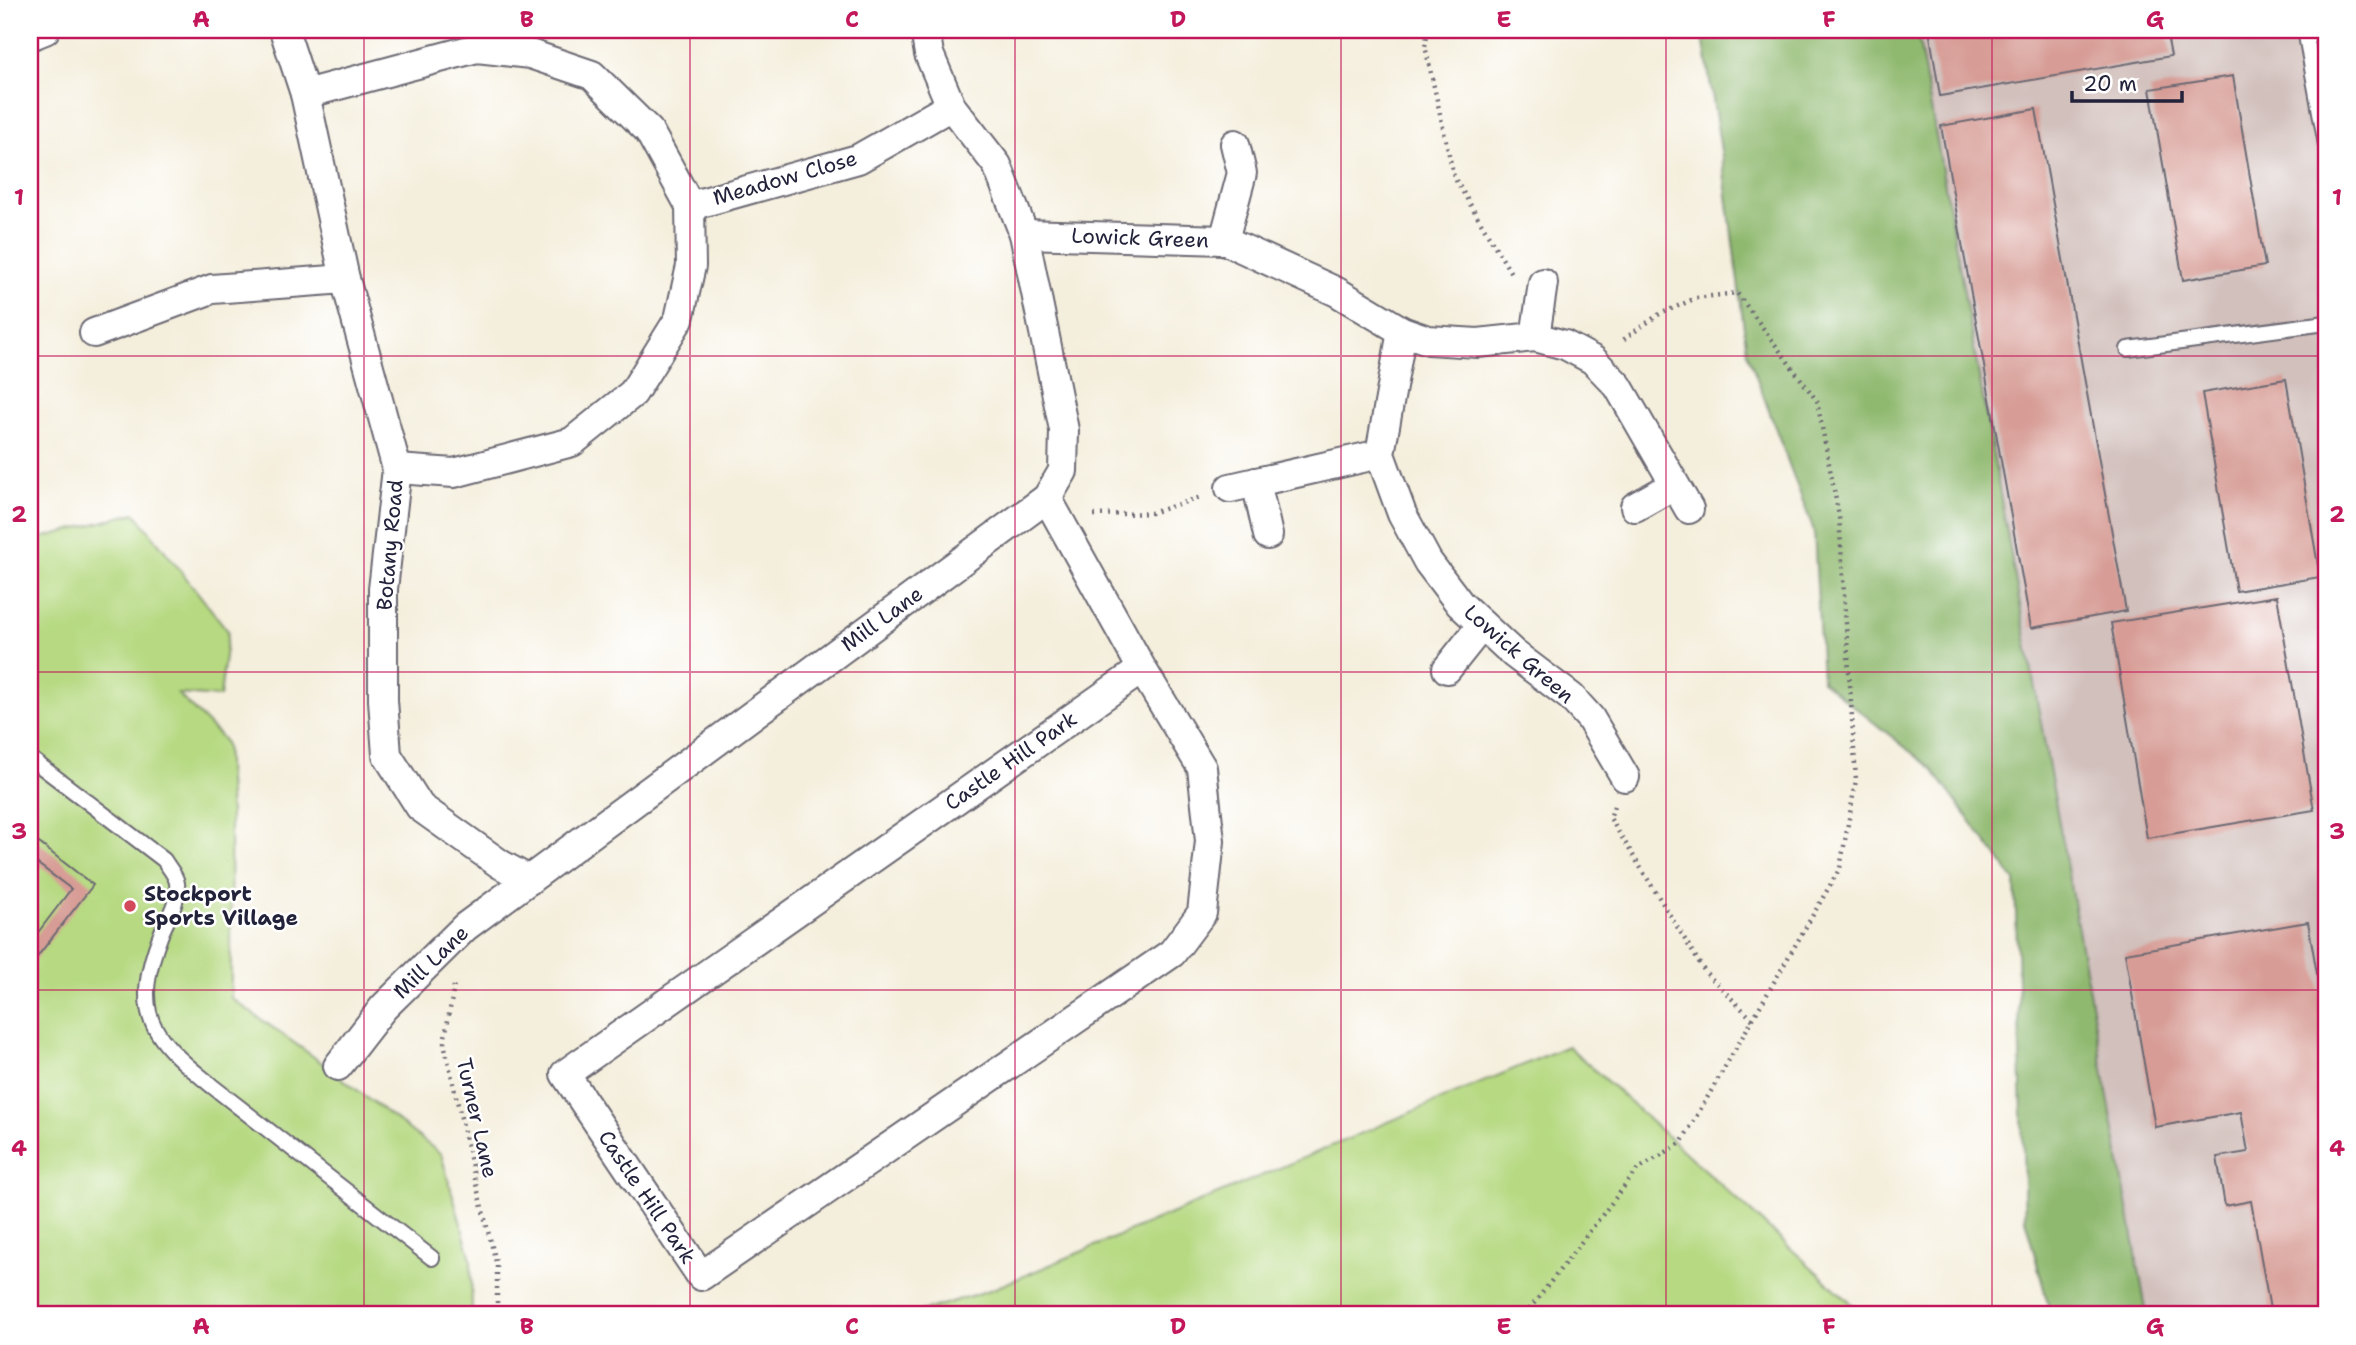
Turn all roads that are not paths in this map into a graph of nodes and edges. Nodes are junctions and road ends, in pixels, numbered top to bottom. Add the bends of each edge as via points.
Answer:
1 (45, 30) edge
2 (284, 30) edge
3 (925, 30) edge
4 (2305, 30) edge
5 (30, 36) edge
6 (305, 94) junction
7 (951, 106) junction
8 (1235, 144) dead end
9 (2326, 145) edge
10 (690, 205) junction
11 (1024, 234) junction
12 (1224, 240) junction
13 (345, 279) junction
14 (1542, 291) road end
15 (2326, 323) edge
16 (1402, 331) junction
17 (94, 333) dead end
18 (1535, 337) junction
19 (2128, 349) dead end
20 (1380, 454) junction
21 (397, 469) junction
22 (1674, 485) junction
23 (1047, 498) junction
24 (1635, 507) dead end
25 (1689, 509) dead end
26 (1268, 535) dead end
27 (1482, 625) junction
28 (1447, 668) dead end
29 (1142, 669) junction
30 (30, 758) edge
31 (1625, 776) road end
32 (529, 880) junction
33 (338, 1066) dead end
34 (432, 1258) dead end

1 - 5 street
2 - 6 street, Botany Road
3 - 7 street, Mill Lane via 929,54
4 - 9 lane
6 - 10 street, Meadow Close via 477,48 530,54 592,75 649,131
6 - 13 street, Botany Road
7 - 10 street, Meadow Close via 858,159
7 - 11 street, Mill Lane via 997,165
8 - 12 street via 1242,173
10 - 21 street, Meadow Close via 691,267 679,318 634,393 572,442 454,473
11 - 12 street, Lowick Green
11 - 23 street, Mill Lane via 1064,430 1063,471
12 - 16 street, Lowick Green via 1337,292
13 - 17 street via 212,289
13 - 21 street, Botany Road
14 - 18 street
15 - 19 lane
16 - 18 street, Lowick Green via 1428,340 1478,343
16 - 20 street
18 - 22 street via 1565,345 1593,360 1618,386
20 - 26 street via 1243,485
20 - 27 street, Lowick Green via 1402,514 1428,562
21 - 32 street, Botany Road via 383,589 387,755 420,807
22 - 24 street
22 - 25 street
23 - 29 street, Castle Hill Park
23 - 32 street, Mill Lane
27 - 28 street
27 - 31 street, Lowick Green via 1571,696
29 - 29 street, Castle Hill Park via 565,1074 701,1276 1172,953 1202,913 1210,841 1202,768
30 - 34 lane via 164,860 177,881 175,903 148,974 147,1006 157,1032 212,1086
32 - 33 street, Mill Lane via 465,927 383,1008

